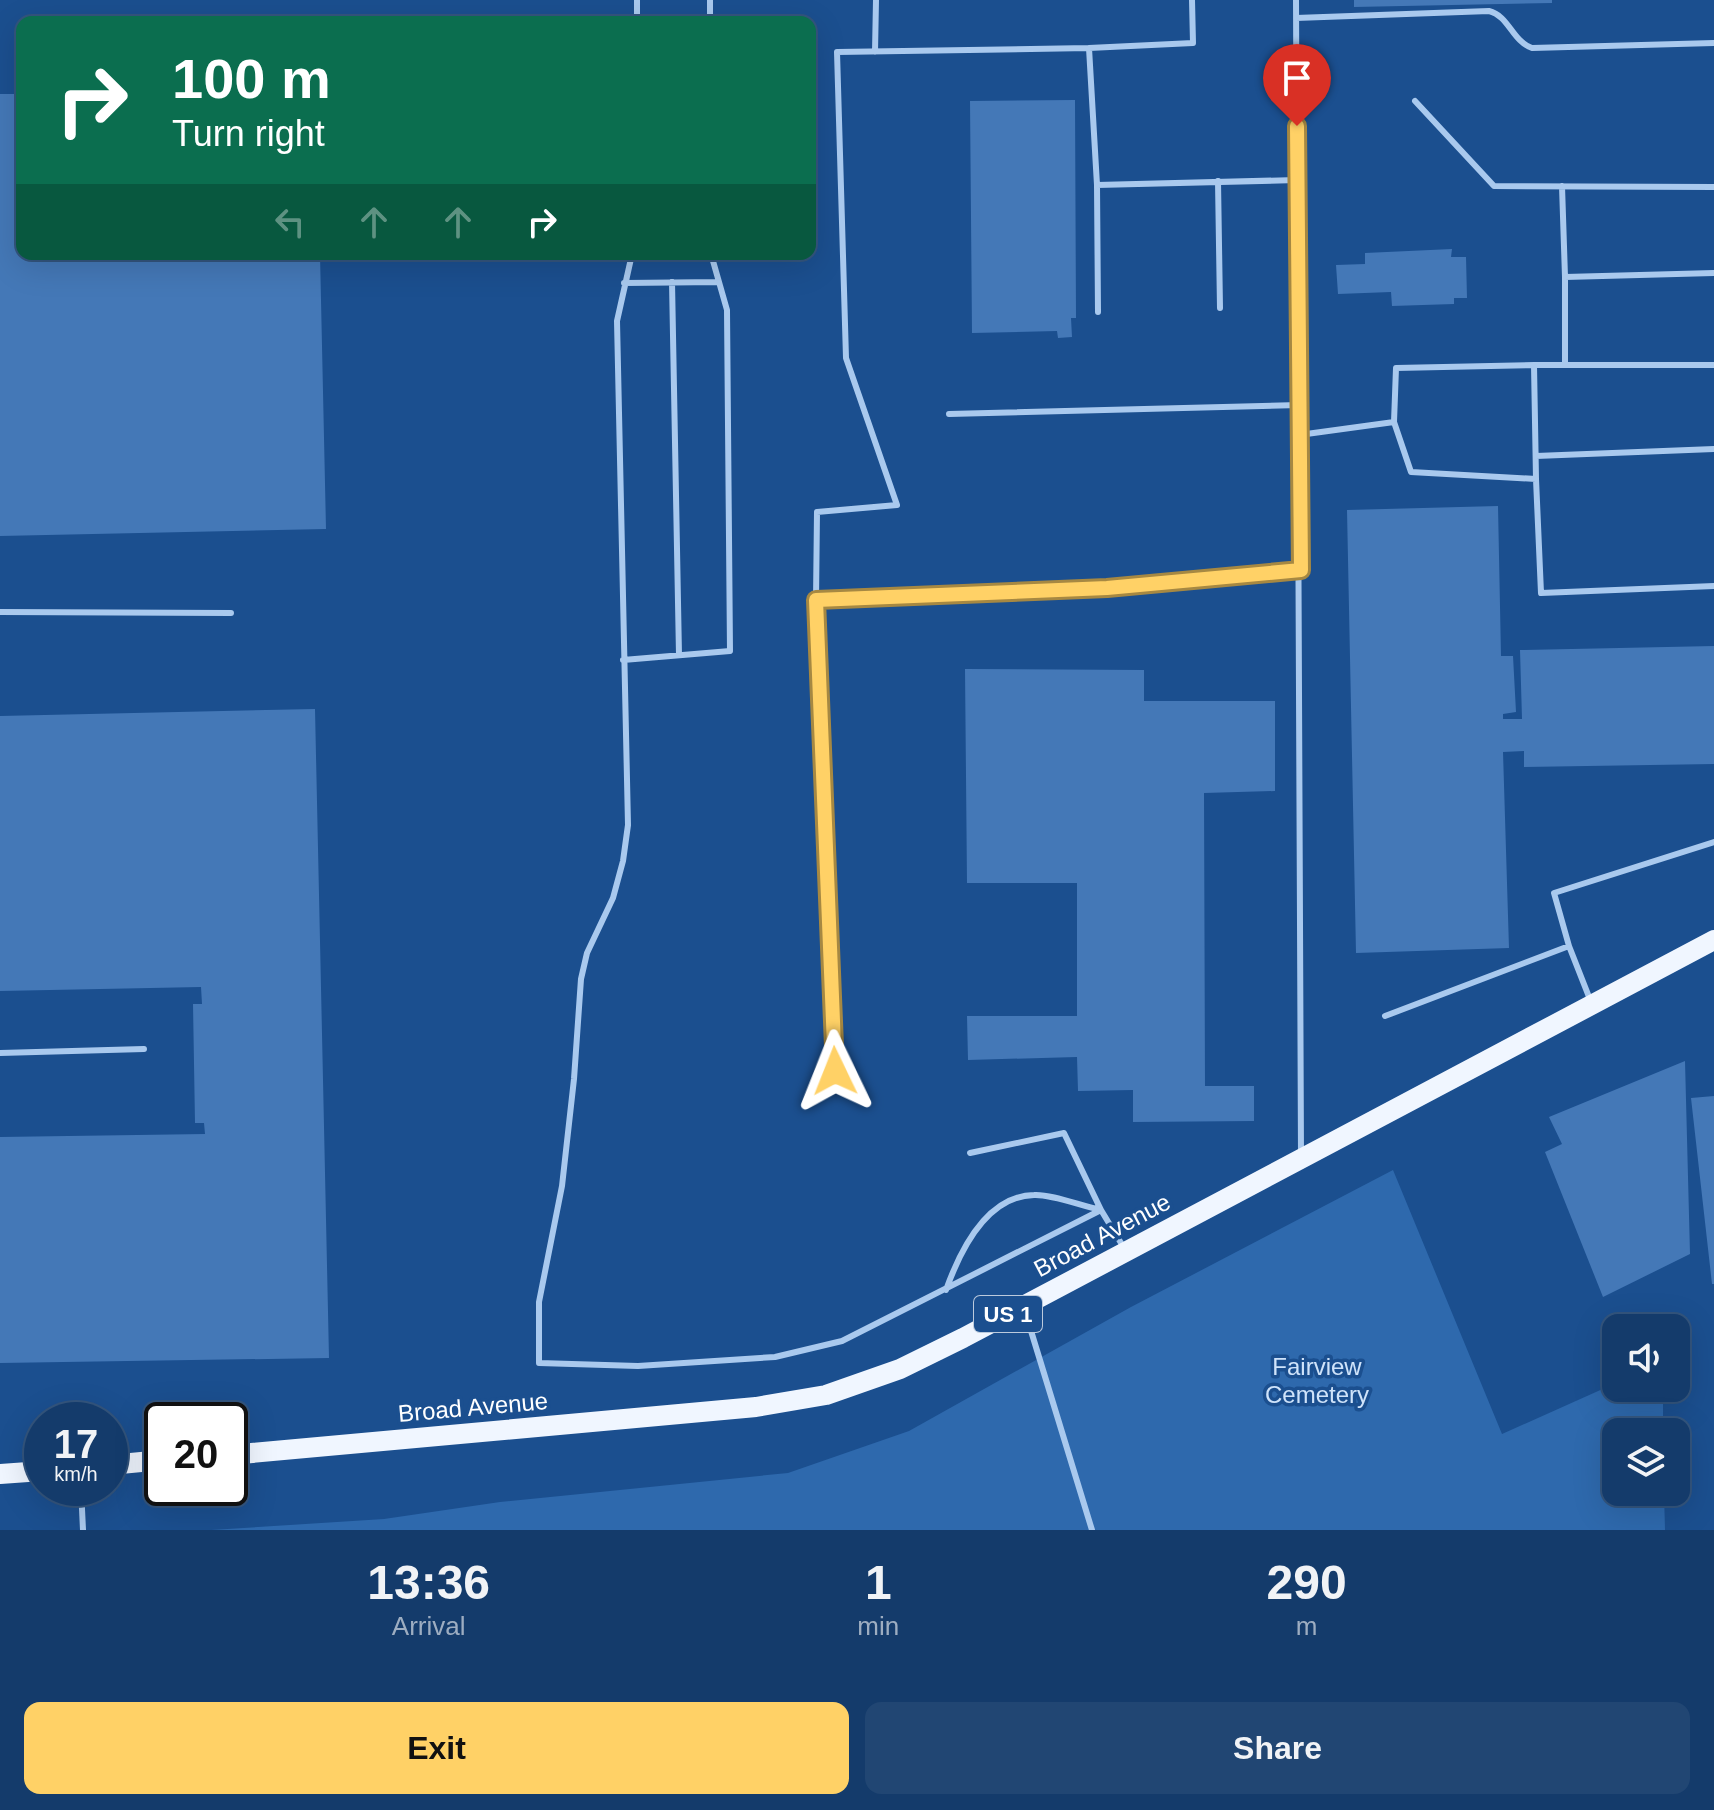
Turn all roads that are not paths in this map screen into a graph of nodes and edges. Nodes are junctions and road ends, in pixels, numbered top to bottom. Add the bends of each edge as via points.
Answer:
1 (876, 0) edge
2 (1192, 0) edge
3 (1296, 0) edge
4 (1296, 18) junction
5 (1714, 43) edge
6 (1089, 48) junction
7 (875, 52) junction
8 (1415, 101) dead end
9 (1297, 180) junction
10 (1218, 181) junction
11 (1097, 185) junction
12 (1562, 186) junction
13 (1714, 187) edge
14 (630, 260) edge
15 (713, 260) edge
16 (1714, 273) edge
17 (1565, 277) junction
18 (672, 282) junction
19 (719, 282) junction
20 (624, 283) junction
21 (1220, 308) dead end
22 (1098, 312) dead end
23 (1565, 364) junction
24 (1534, 365) junction
25 (1714, 365) edge
26 (1299, 405) junction
27 (949, 414) dead end
28 (1394, 422) junction
29 (1299, 435) junction
30 (1714, 449) edge
31 (1536, 456) junction
32 (1536, 479) junction
33 (1301, 570) junction
34 (1714, 586) edge
35 (816, 600) junction
36 (0, 612) edge
37 (231, 613) dead end
38 (679, 655) junction
39 (623, 660) junction
40 (1714, 842) edge
41 (1714, 940) edge
42 (1569, 946) junction
43 (1592, 1005) junction
44 (1385, 1016) dead end
45 (144, 1049) dead end
46 (0, 1053) edge
47 (835, 1071) dead end
48 (970, 1153) dead end
49 (1301, 1158) junction
50 (1101, 1210) junction
51 (1125, 1252) junction
52 (946, 1290) junction
53 (1024, 1306) junction
54 (248, 1453) edge
55 (24, 1472) edge
56 (0, 1474) edge
57 (82, 1506) edge
58 (83, 1530) edge
59 (1092, 1530) edge

1 - 7 lane
2 - 6 lane via 1193,43
3 - 4 lane
4 - 5 lane via 1489,11 1532,48
4 - 9 lane
6 - 7 lane
6 - 11 lane
7 - 35 lane via 837,52 846,358 897,505 817,512
8 - 12 lane via 1494,186
9 - 10 lane
9 - 26 lane
10 - 11 lane
10 - 21 lane
11 - 22 lane
12 - 13 lane
12 - 17 lane
14 - 20 lane
15 - 19 lane
16 - 17 lane
17 - 23 lane
18 - 19 lane
18 - 20 lane
18 - 38 lane
19 - 38 lane via 727,310 730,651
20 - 39 lane via 617,321
23 - 24 lane
23 - 25 lane
24 - 28 lane via 1396,368
24 - 31 lane
26 - 27 lane
26 - 29 lane
28 - 29 lane
28 - 32 lane via 1411,472
29 - 33 lane
30 - 31 lane
31 - 32 lane
32 - 34 lane via 1541,593
33 - 35 lane via 1107,588
33 - 49 lane
35 - 47 lane
36 - 37 lane
38 - 39 lane
39 - 52 lane via 628,825 613,898 581,979 562,1186 539,1302 539,1363 638,1366 775,1357 842,1341
40 - 42 lane via 1554,893
41 - 43 main road, Broad Avenue / US 1
42 - 43 lane
42 - 44 lane
43 - 49 main road, Broad Avenue / US 1
45 - 46 lane
48 - 50 lane via 1064,1133
49 - 51 main road, Broad Avenue / US 1
50 - 51 lane
50 - 52 lane
50 - 52 lane via 1036,1194 1015,1197 990,1214 966,1245
51 - 53 main road, Broad Avenue / US 1
53 - 54 main road, Broad Avenue / US 1 via 900,1369 826,1395 756,1407
53 - 59 lane
55 - 56 main road
57 - 58 lane

